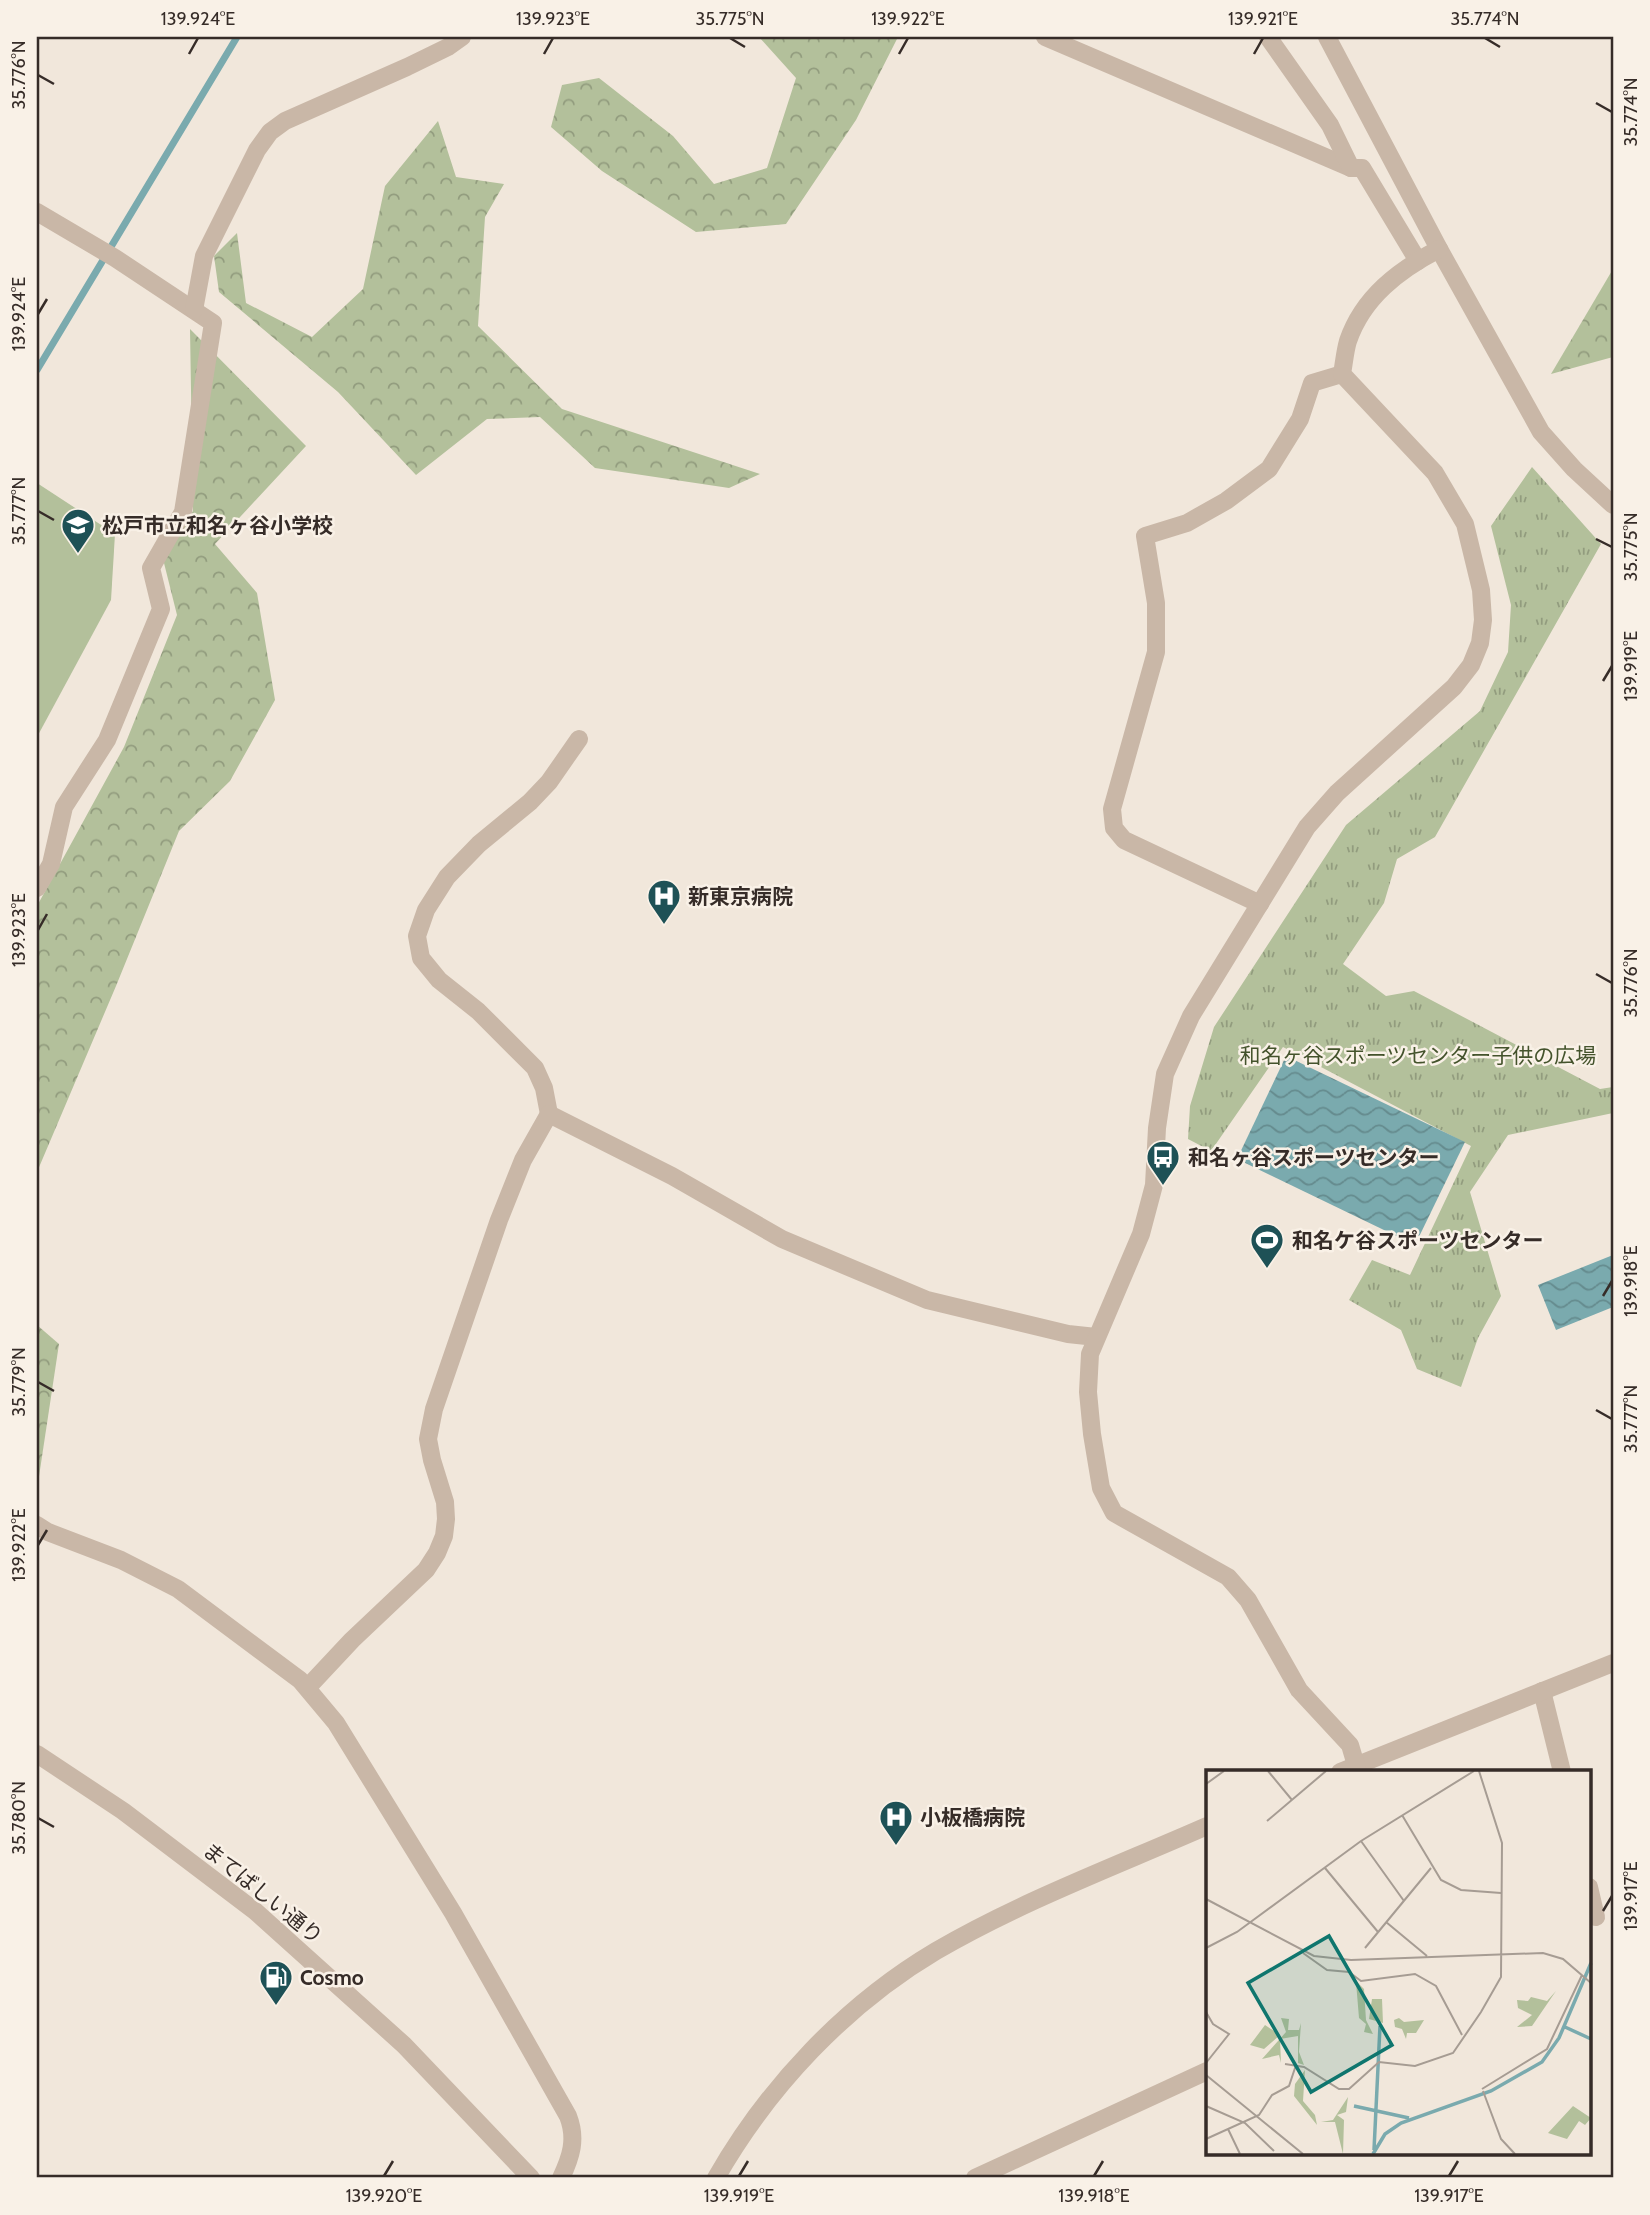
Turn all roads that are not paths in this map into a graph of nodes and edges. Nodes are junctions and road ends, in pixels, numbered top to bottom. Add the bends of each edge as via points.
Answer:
1 (462, 37) edge
2 (1045, 37) edge
3 (1268, 37) edge
4 (1327, 37) edge
5 (1351, 169) junction
6 (37, 212) edge
7 (1439, 249) junction
8 (1418, 261) junction
9 (194, 310) junction
10 (1342, 374) junction
11 (1613, 505) edge
12 (579, 739) dead end
13 (37, 888) edge
14 (1260, 904) junction
15 (550, 1114) junction
16 (1096, 1336) junction
17 (37, 1525) edge
18 (1613, 1663) edge
19 (308, 1687) junction
20 (1542, 1691) junction
21 (37, 1754) edge
22 (1352, 1770) edge
23 (1562, 1770) edge
24 (1206, 1826) edge
25 (1590, 1897) edge
26 (1613, 1910) edge
27 (1592, 1918) edge
28 (1206, 2071) edge
29 (524, 2176) edge
30 (561, 2178) edge
31 (716, 2178) edge
32 (975, 2178) edge

1 - 9 street via 270,132 204,256
2 - 5 street
3 - 5 street via 1329,125
4 - 7 street
5 - 8 street via 1362,168
6 - 9 street
7 - 8 street
7 - 11 street via 1541,432
8 - 10 street via 1368,304 1348,342
9 - 13 street via 213,323 183,512 151,568 160,609 107,740 64,807 51,864
10 - 14 street via 1435,473 1465,524 1481,590 1480,643 1454,687 1337,793 1307,827
10 - 14 street via 1312,383 1300,419 1269,469 1187,523 1145,536 1156,603 1156,652 1112,809 1114,828 1124,840
12 - 15 street via 530,802 447,877 426,910 417,936 421,958 439,980 478,1010 535,1068
14 - 16 street via 1191,1016 1165,1074 1154,1185 1141,1234
15 - 16 street via 782,1239 927,1300 1068,1334
15 - 19 street via 518,1172 434,1409 428,1439 446,1519 437,1553 426,1570
16 - 22 street via 1088,1392 1092,1434 1101,1488 1114,1513 1228,1577 1248,1600 1299,1690 1350,1745
17 - 19 street via 178,1589
18 - 20 street
19 - 30 street via 337,1723 453,1913 568,2116 574,2131 572,2151
20 - 22 street
20 - 23 street
21 - 29 street, まてばしい通り via 124,1811 255,1911 404,2045
24 - 31 street via 1021,1907 934,1953 883,1988 778,2088 734,2145
25 - 27 street
26 - 27 street
28 - 32 street

